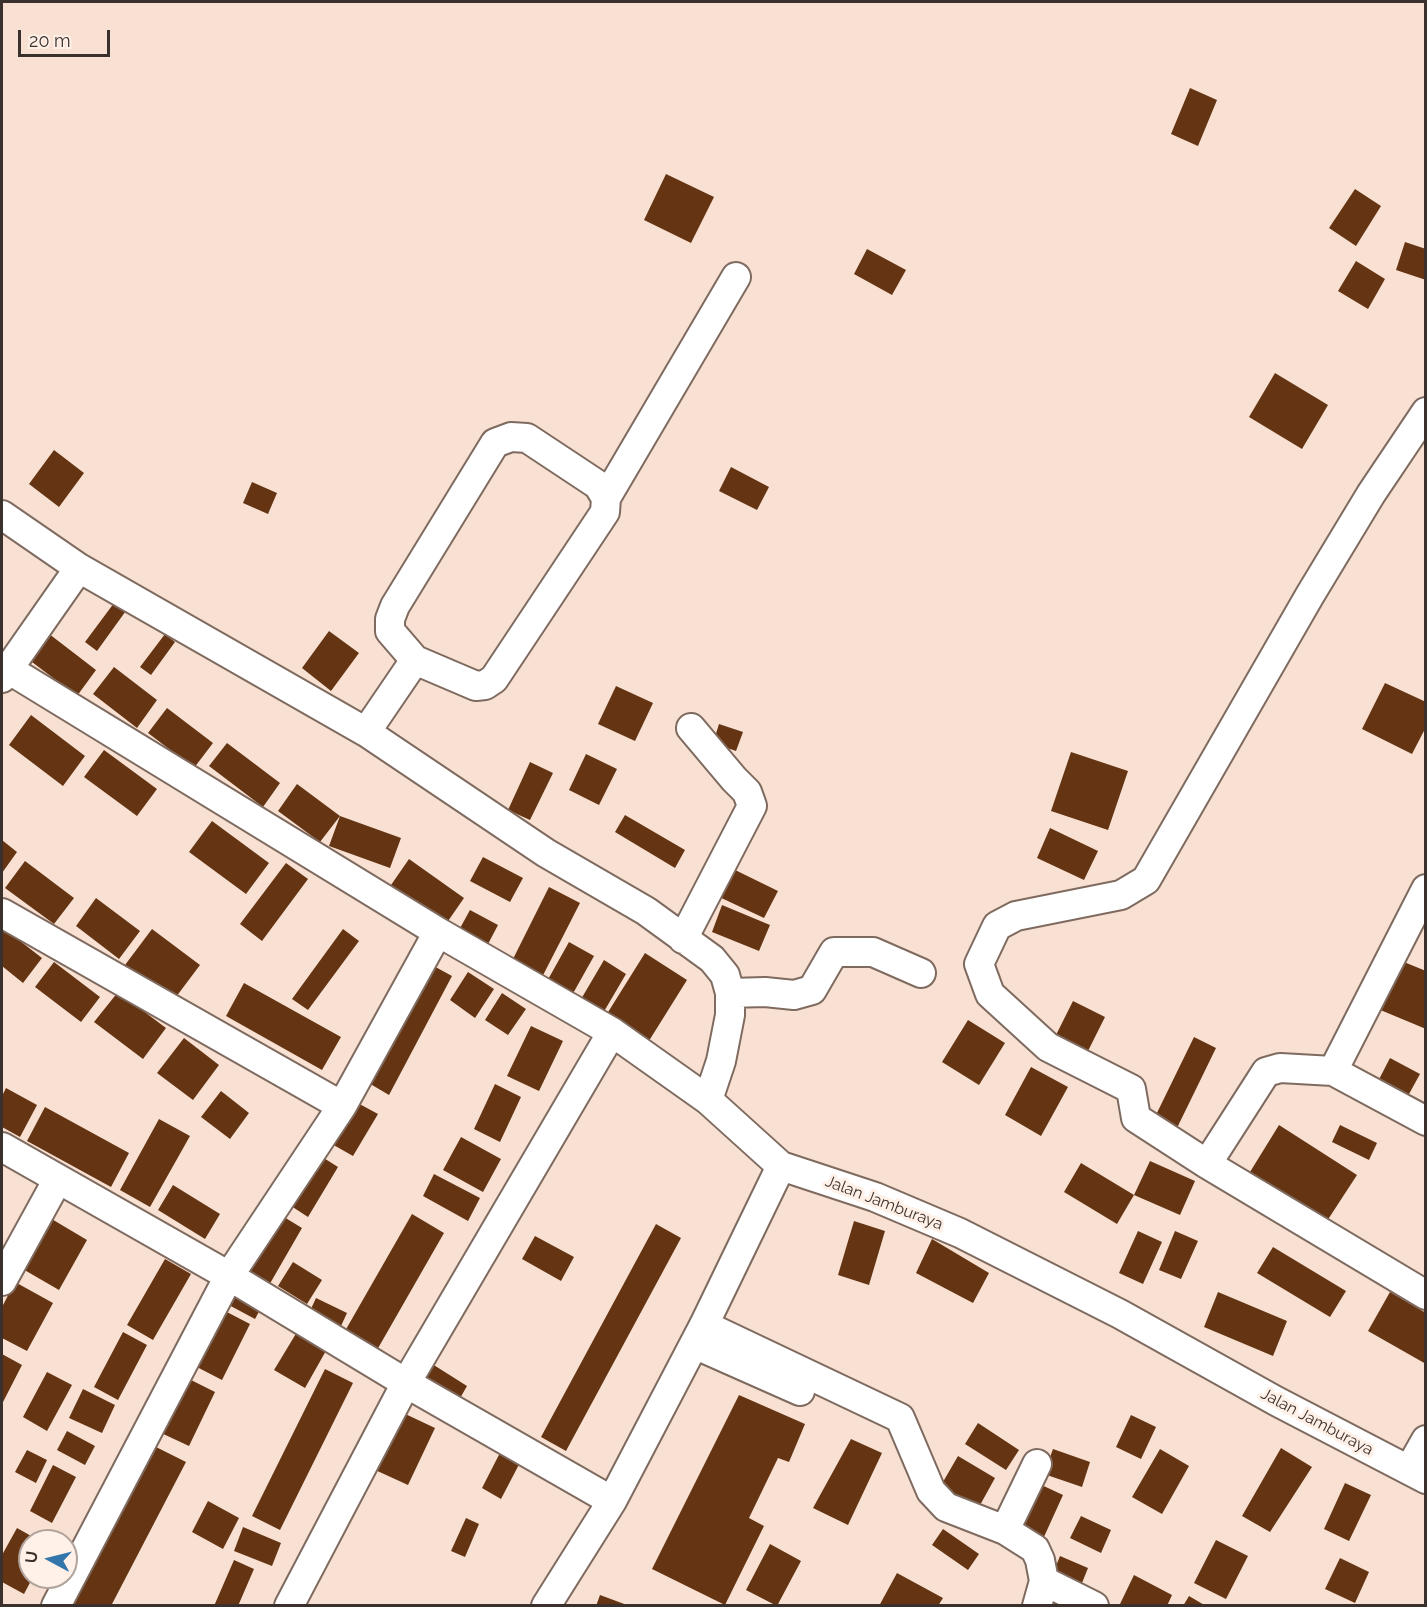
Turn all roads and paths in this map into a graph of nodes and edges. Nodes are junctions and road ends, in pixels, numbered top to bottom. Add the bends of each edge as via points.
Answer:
1 (736, 277) dead end
2 (1425, 412) edge
3 (606, 498) junction
4 (2, 515) edge
5 (79, 568) junction
6 (415, 660) junction
7 (5, 674) edge
8 (691, 728) dead end
9 (366, 732) junction
10 (1425, 889) edge
11 (2, 913) edge
12 (438, 932) junction
13 (1416, 932) edge
14 (683, 939) junction
15 (921, 973) dead end
16 (730, 993) junction
17 (612, 1032) junction
18 (1333, 1071) junction
19 (708, 1100) junction
20 (342, 1106) junction
21 (1425, 1121) edge
22 (2, 1147) edge
23 (1207, 1164) junction
24 (781, 1166) junction
25 (58, 1179) junction
26 (229, 1276) junction
27 (2, 1281) edge
28 (1425, 1295) edge
29 (699, 1334) junction
30 (406, 1383) junction
31 (1425, 1440) edge
32 (1036, 1464) dead end
33 (1417, 1474) edge
34 (612, 1500) junction
35 (1005, 1530) junction
36 (1040, 1593) edge
37 (56, 1605) edge
38 (289, 1605) edge
39 (546, 1605) edge
40 (1094, 1605) edge

1 - 3 street
2 - 23 street via 1310,595 1146,880 1121,895 1016,916 997,926 979,964 990,994 1048,1047 1131,1089 1136,1118
3 - 6 street via 605,512 494,679 476,686
3 - 6 street via 598,485 527,438 511,437 495,443 390,619 390,631
4 - 5 street
5 - 7 street
5 - 9 street
6 - 9 street
7 - 12 street
8 - 14 street via 747,792 752,806
9 - 14 street via 546,853 646,911
10 - 13 street
11 - 20 street
12 - 17 street
12 - 20 street
13 - 18 street
14 - 16 street via 712,959 725,975
15 - 16 street via 873,952 841,951 834,952 812,990 794,995
16 - 19 street via 730,1016 721,1061
17 - 19 street
17 - 30 street
18 - 21 street
18 - 23 street via 1296,1067 1266,1072
19 - 24 street
20 - 26 street
22 - 25 street
23 - 28 street
24 - 29 street
24 - 33 street, Jalan Jamburaya via 875,1197 960,1233
25 - 26 street
25 - 27 street
26 - 30 street
26 - 37 street
29 - 34 street
29 - 35 street via 887,1430 905,1431 931,1491 946,1507
30 - 34 street
30 - 38 street
31 - 33 street
32 - 35 street
34 - 39 street
35 - 36 street via 1035,1549 1040,1560
36 - 40 street

